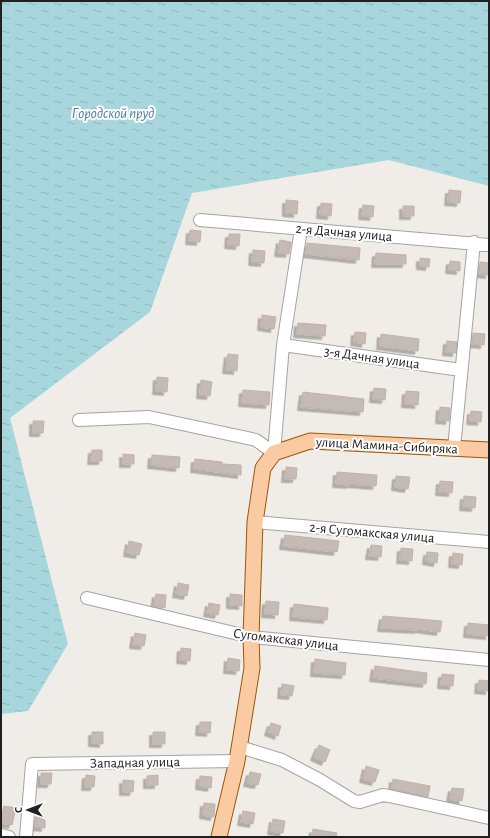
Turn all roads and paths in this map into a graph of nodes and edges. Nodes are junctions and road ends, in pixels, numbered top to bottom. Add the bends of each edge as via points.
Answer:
1 (200, 220) dead end
2 (302, 229) junction
3 (474, 242) junction
4 (489, 245) edge
5 (282, 345) junction
6 (461, 370) junction
7 (79, 420) dead end
8 (454, 448) junction
9 (489, 450) edge
10 (274, 453) junction
11 (255, 522) junction
12 (489, 542) edge
13 (87, 598) dead end
14 (251, 637) junction
15 (489, 660) edge
16 (239, 754) junction
17 (489, 818) edge
18 (1, 835) edge
19 (9, 837) edge
20 (26, 837) edge
21 (219, 837) edge

1 - 2 street, 2-я Дачная улица
2 - 3 street, 2-я Дачная улица
2 - 5 street
3 - 4 street, 2-я Дачная улица
3 - 6 street
5 - 6 street, 3-я Дачная улица
5 - 10 street
6 - 8 street
7 - 10 street via 149,417 256,440
8 - 9 main road, улица Мамина-Сибиряка
8 - 10 main road, улица Мамина-Сибиряка via 310,441
10 - 11 main road via 263,468
11 - 12 street, 2-я Сугомакская улица
11 - 14 main road
13 - 14 street, Сугомакская улица
14 - 15 street, Сугомакская улица
14 - 16 main road via 252,668
16 - 17 street, Западная улица via 282,760 354,801 367,801 383,795
16 - 20 street, Западная улица via 32,764
16 - 21 main road
18 - 19 street

